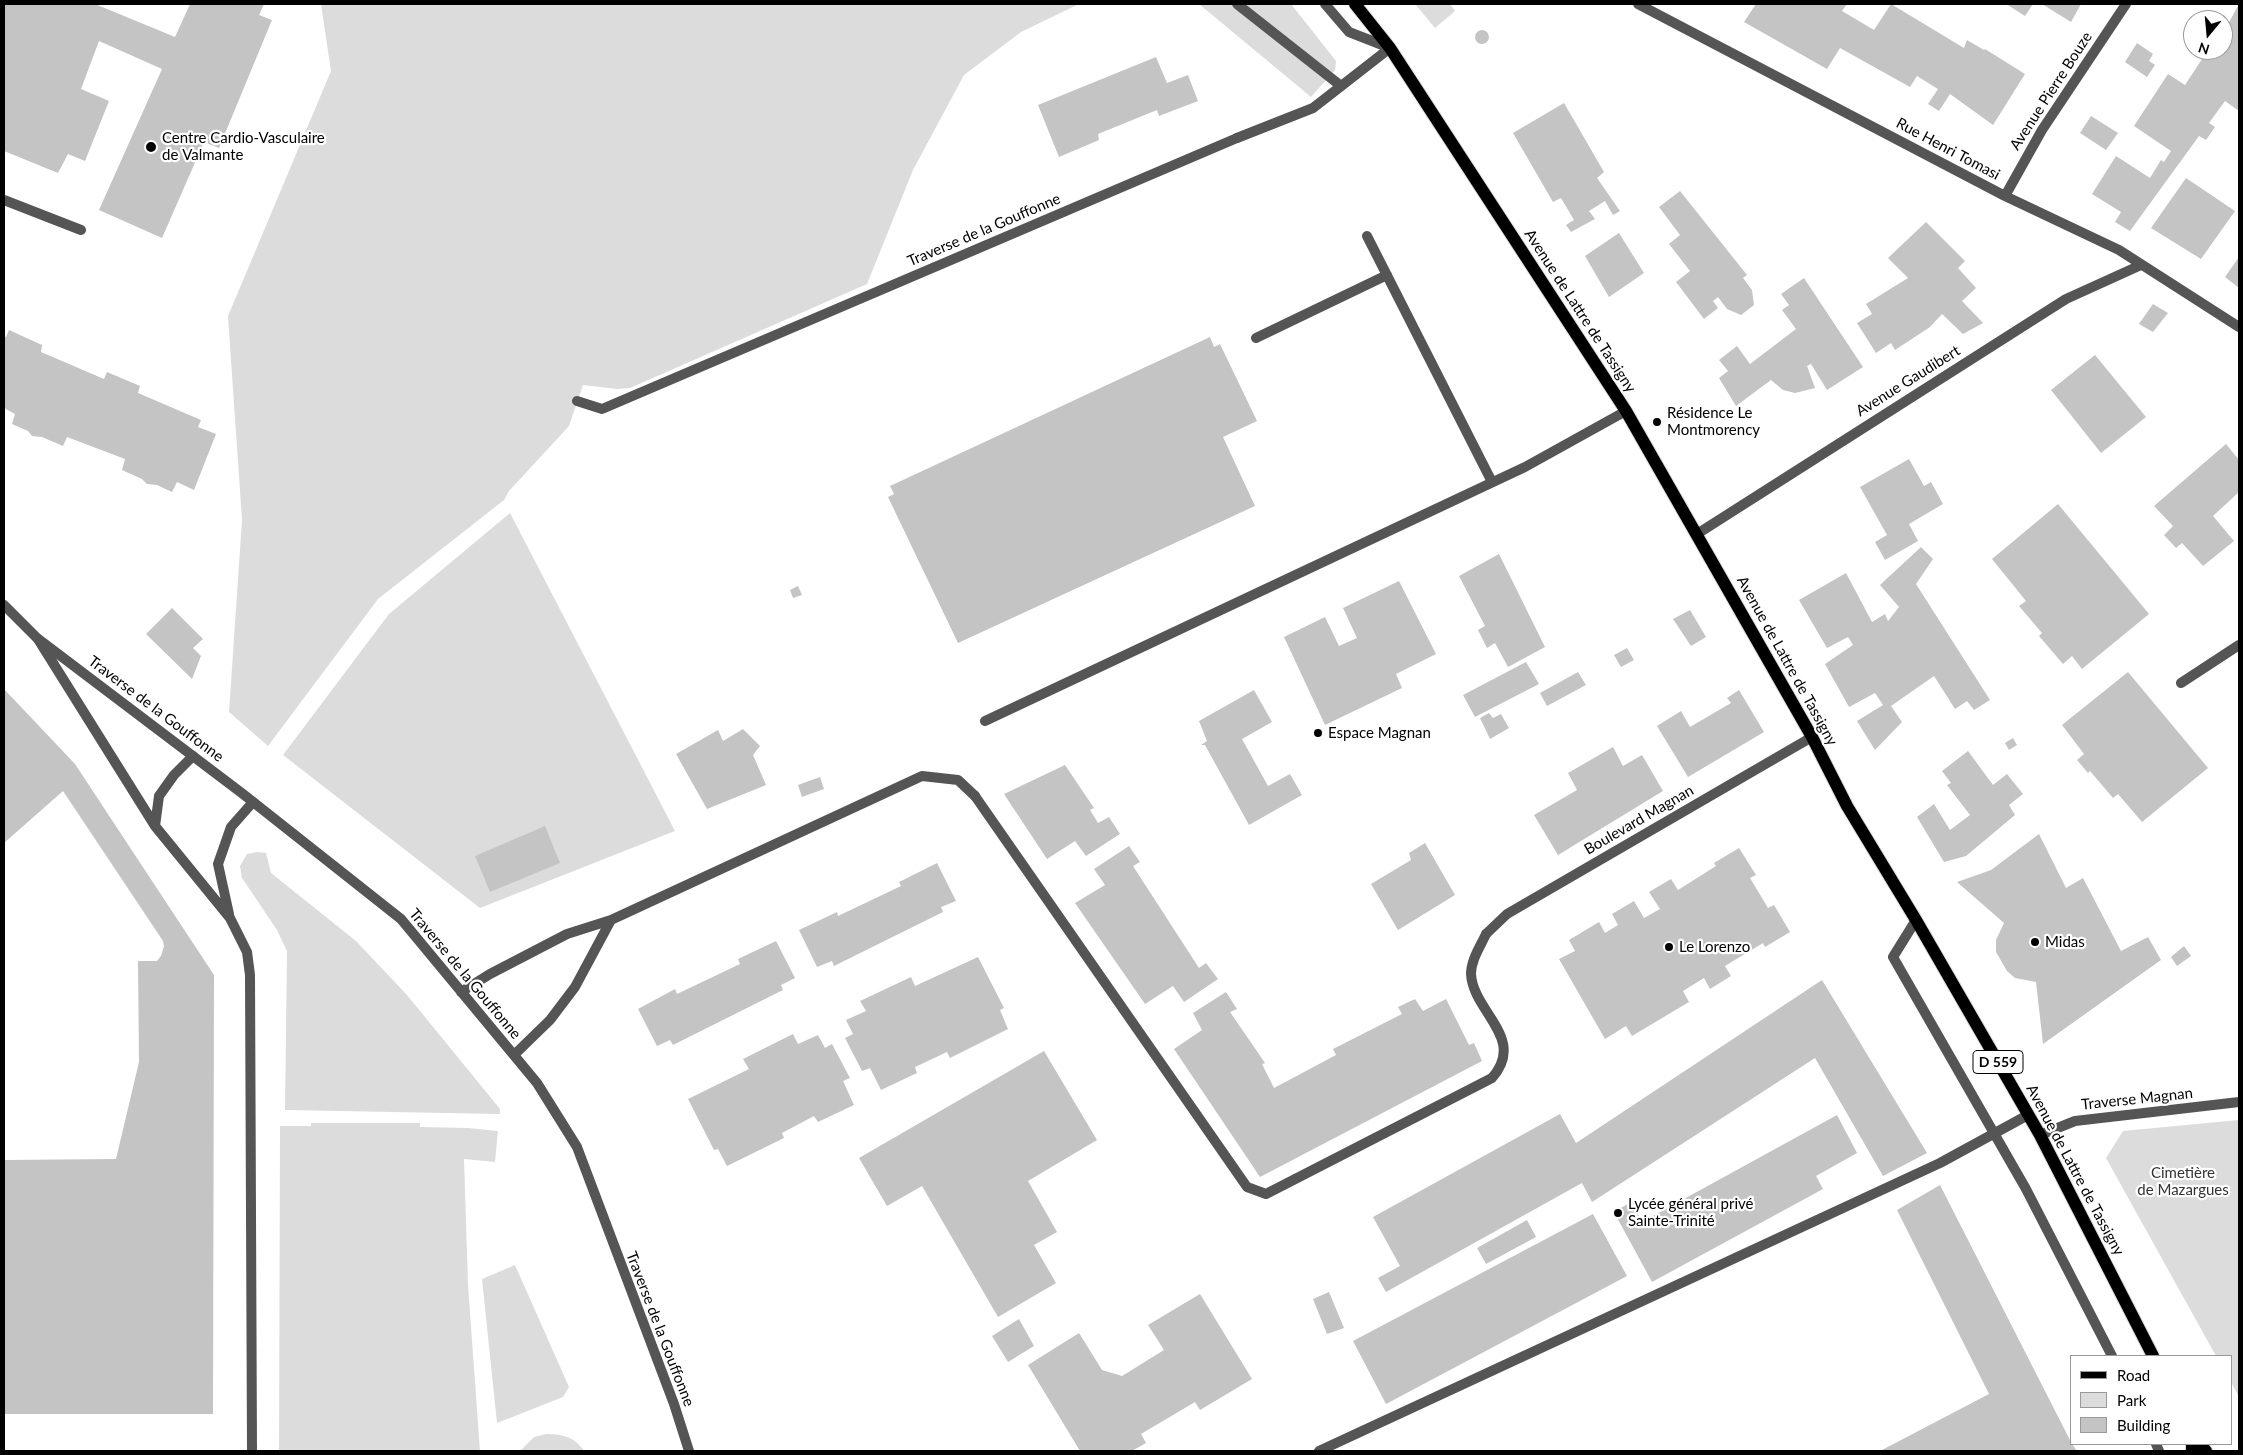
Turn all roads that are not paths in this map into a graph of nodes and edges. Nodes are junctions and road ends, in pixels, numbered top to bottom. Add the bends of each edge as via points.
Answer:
1 (1237, 4) edge
2 (1325, 4) edge
3 (1354, 4) edge
4 (1638, 4) edge
5 (2126, 4) edge
6 (1390, 48) junction
7 (1341, 86) junction
8 (2005, 196) junction
9 (4, 200) edge
10 (81, 230) dead end
11 (1367, 236) dead end
12 (2141, 265) junction
13 (1387, 275) junction
14 (2239, 327) edge
15 (1256, 338) dead end
16 (576, 401) dead end
17 (1626, 411) junction
18 (1492, 482) junction
19 (1697, 534) junction
20 (4, 605) edge
21 (37, 638) junction
22 (2239, 645) edge
23 (2180, 683) dead end
24 (985, 721) dead end
25 (1812, 737) junction
26 (193, 756) junction
27 (253, 802) junction
28 (155, 826) junction
29 (230, 918) junction
30 (611, 920) junction
31 (1916, 920) junction
32 (461, 992) junction
33 (514, 1055) junction
34 (2239, 1102) edge
35 (2028, 1115) junction
36 (1995, 1134) junction
37 (2040, 1135) junction
38 (2111, 1355) edge
39 (2152, 1355) edge
40 (252, 1451) edge
41 (689, 1451) edge
42 (1319, 1451) edge

1 - 7 street
2 - 6 street via 1349,32
3 - 6 main road, Avenue de Lattre de Tassigny / D 559
4 - 8 street, Rue Henri Tomasi
5 - 8 street, Avenue Pierre Bouze via 2042,130
6 - 7 street, Traverse de la Gouffonne
6 - 17 main road, Avenue de Lattre de Tassigny / D 559
7 - 16 street, Traverse de la Gouffonne via 1313,108 602,409
8 - 12 street, Rue Henri Tomasi via 2119,250
9 - 10 street
11 - 13 street
12 - 14 street, Rue Henri Tomasi
12 - 19 street, Avenue Gaudibert via 2066,299
13 - 15 street
13 - 18 street
17 - 18 street
17 - 19 main road, Avenue de Lattre de Tassigny / D 559
18 - 24 street
19 - 25 main road, Avenue de Lattre de Tassigny / D 559
20 - 21 street, Traverse de la Gouffonne
21 - 26 street, Traverse de la Gouffonne
21 - 28 street
22 - 23 street
25 - 30 street, Boulevard Magnan via 1507,914 1486,934 1471,973 1475,990 1500,1031 1504,1052 1501,1069 1492,1078 1266,1194 1247,1187 975,796 958,780 922,776
25 - 31 main road, Avenue de Lattre de Tassigny / D 559 via 1847,806
26 - 27 street, Traverse de la Gouffonne
26 - 28 street via 159,796
27 - 29 street via 231,827 218,864
27 - 32 street, Traverse de la Gouffonne via 401,919
28 - 29 street
29 - 40 street via 247,952 250,975
30 - 32 street via 567,934
30 - 33 street via 575,987 550,1020
31 - 35 main road, Avenue de Lattre de Tassigny / D 559
31 - 36 street via 1893,957
32 - 33 street, Traverse de la Gouffonne
33 - 41 street, Traverse de la Gouffonne via 538,1083 577,1147
34 - 37 street, Traverse Magnan via 2075,1121
35 - 36 street
35 - 37 main road, Avenue de Lattre de Tassigny / D 559
36 - 38 street
36 - 42 street via 1931,1167
37 - 39 main road, Avenue de Lattre de Tassigny / D 559

